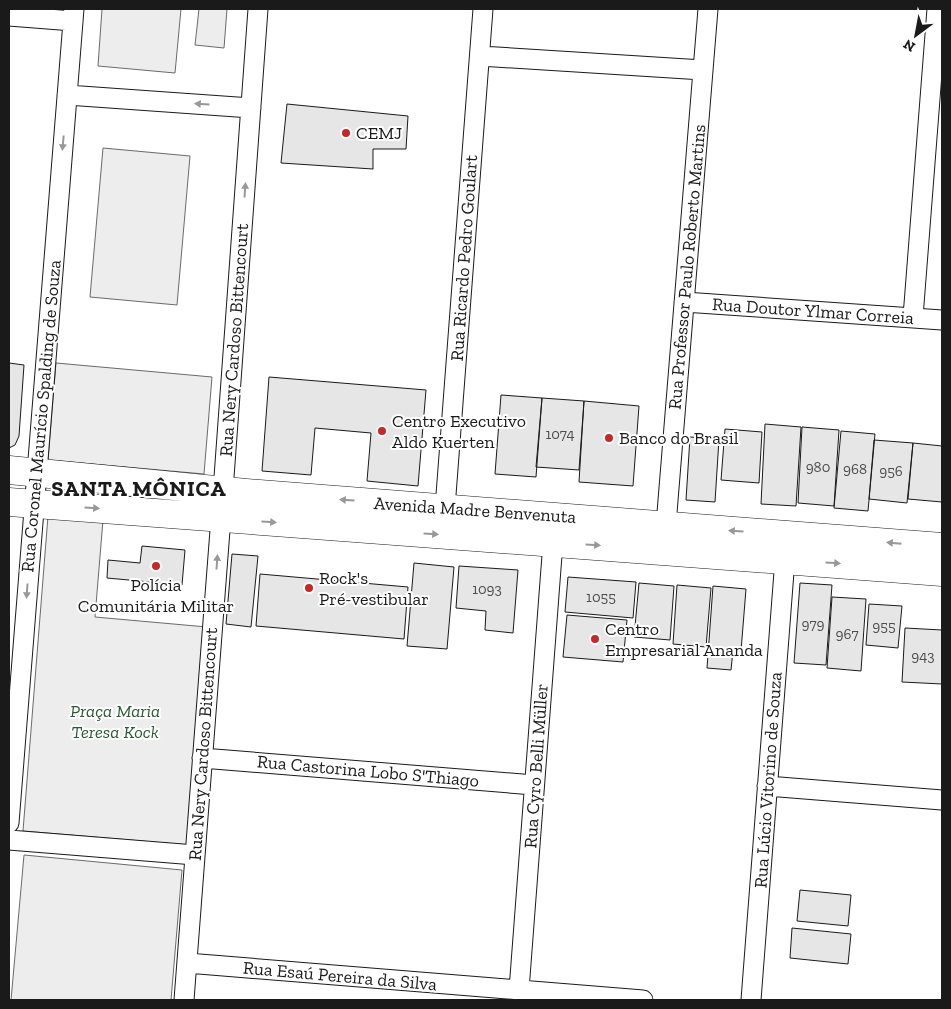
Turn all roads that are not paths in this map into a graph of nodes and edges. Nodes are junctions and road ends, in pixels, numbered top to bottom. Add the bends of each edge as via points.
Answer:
1 (258, 9) edge
2 (483, 9) edge
3 (708, 9) edge
4 (937, 9) edge
5 (74, 15) edge
6 (9, 16) edge
7 (480, 56) junction
8 (703, 70) junction
9 (67, 95) junction
10 (251, 108) junction
11 (684, 302) junction
12 (913, 317) junction
13 (942, 320) edge
14 (9, 470) edge
15 (36, 472) junction
16 (223, 491) junction
17 (21, 503) edge
18 (445, 508) junction
19 (221, 518) junction
20 (666, 525) junction
21 (553, 542) junction
22 (942, 547) edge
23 (785, 559) junction
24 (942, 572) edge
25 (12, 725) edge
26 (202, 758) junction
27 (534, 784) junction
28 (767, 786) junction
29 (942, 800) edge
30 (9, 823) edge
31 (9, 840) edge
32 (195, 855) junction
33 (187, 963) junction
34 (518, 990) junction
35 (184, 1000) edge
36 (643, 1000) edge
37 (751, 1000) edge

1 - 10 street, Rua Nery Cardoso Bittencourt
2 - 7 street, Rua Ricardo Pedro Goulart
3 - 8 street, Rua Professor Paulo Roberto Martins
4 - 12 street
5 - 6 street
5 - 9 street, Rua Coronel Maurício Spalding de Souza
7 - 8 street
7 - 18 street, Rua Ricardo Pedro Goulart
8 - 11 street, Rua Professor Paulo Roberto Martins
10 -> 9 street
9 -> 15 street, Rua Coronel Maurício Spalding de Souza
16 -> 10 street, Rua Nery Cardoso Bittencourt
11 - 12 street, Rua Doutor Ylmar Correia
11 - 20 street, Rua Professor Paulo Roberto Martins
12 - 13 street, Rua Doutor Ylmar Correia
14 - 15 main road, Avenida Madre Benvenuta
15 - 16 main road, Avenida Madre Benvenuta
15 - 17 street, Rua Coronel Maurício Spalding de Souza
18 -> 16 main road, Avenida Madre Benvenuta
16 - 19 street, Rua Nery Cardoso Bittencourt
17 -> 19 main road, Avenida Madre Benvenuta
17 -> 25 street, Rua Coronel Maurício Spalding de Souza
18 - 20 main road, Avenida Madre Benvenuta
19 -> 21 main road, Avenida Madre Benvenuta
26 -> 19 street, Rua Nery Cardoso Bittencourt
22 -> 20 main road, Avenida Madre Benvenuta
21 -> 23 main road, Avenida Madre Benvenuta
21 - 27 street, Rua Cyro Belli Müller
23 -> 24 main road, Avenida Madre Benvenuta
23 - 28 street, Rua Lúcio Vitorino de Souza
25 - 30 street, Rua Coronel Maurício Spalding de Souza
26 - 27 street, Rua Castorina Lobo S'Thiago
26 - 32 street, Rua Nery Cardoso Bittencourt
27 - 34 street, Rua Cyro Belli Müller
28 - 29 street
28 - 37 street, Rua Lúcio Vitorino de Souza
31 - 32 street
32 - 33 street, Rua Nery Cardoso Bittencourt
33 - 34 street, Rua Esaú Pereira da Silva
33 - 35 street, Rua Nery Cardoso Bittencourt
34 - 36 street, Rua Esaú Pereira da Silva

